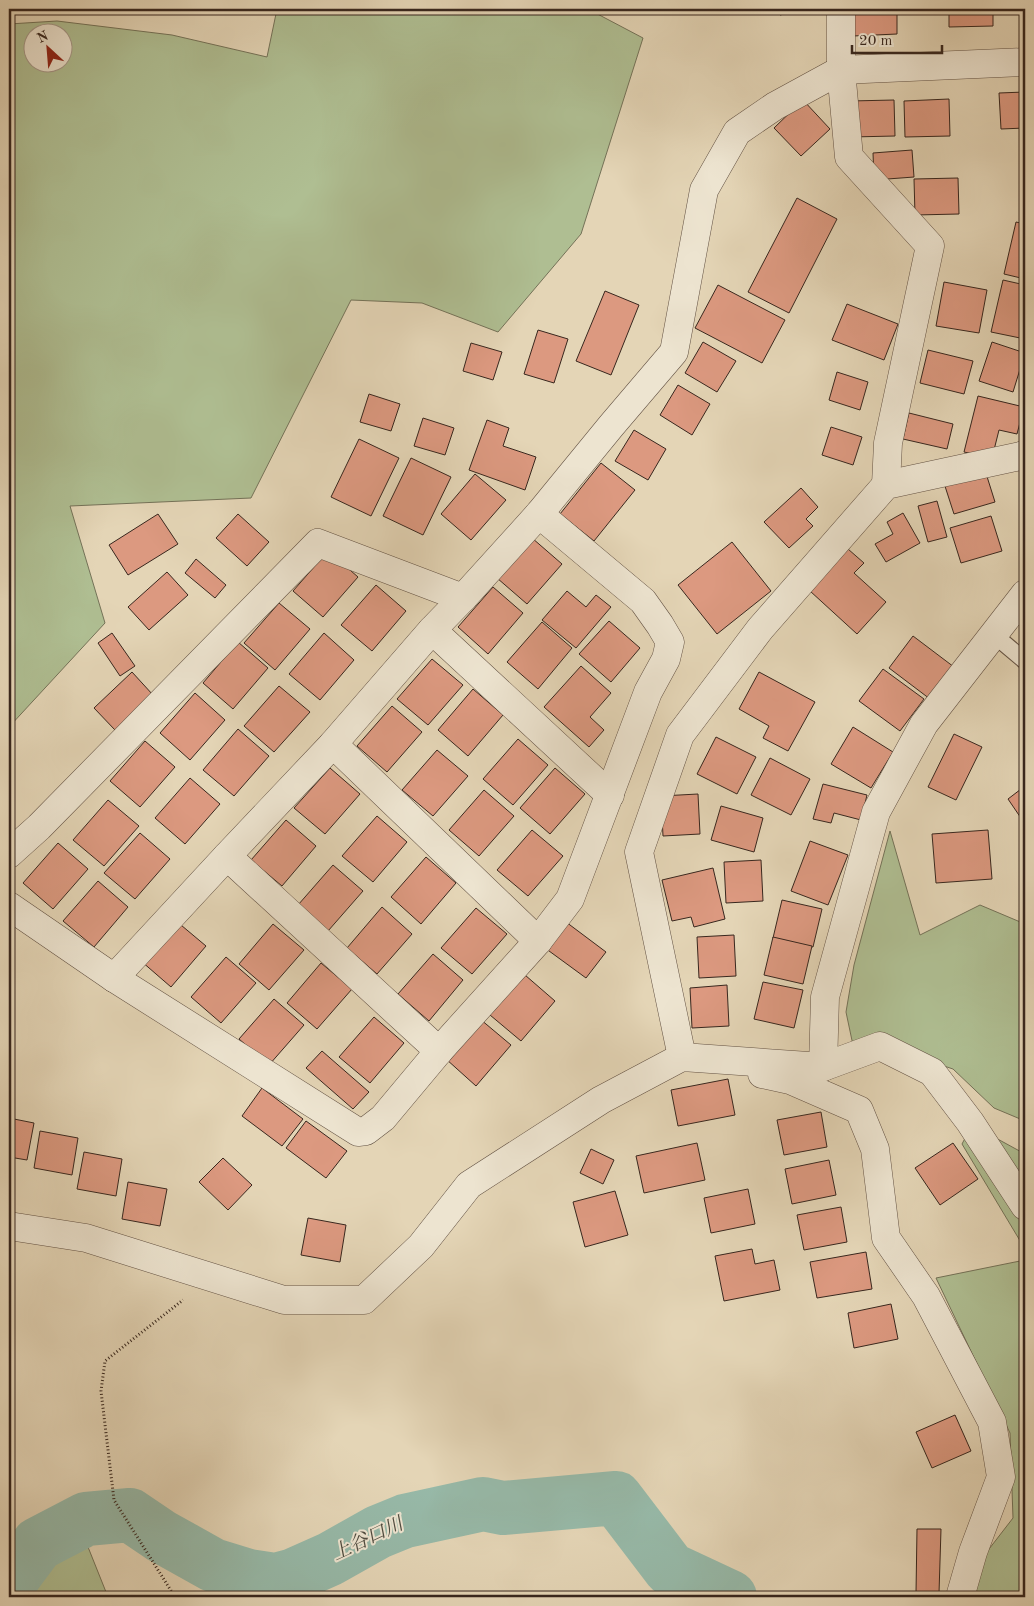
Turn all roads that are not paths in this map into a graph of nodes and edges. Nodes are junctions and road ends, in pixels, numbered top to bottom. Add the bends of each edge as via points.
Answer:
1 (841, 9) edge
2 (1025, 62) edge
3 (841, 70) junction
4 (1025, 455) edge
5 (886, 485) junction
6 (539, 514) junction
7 (1025, 594) edge
8 (463, 598) junction
9 (432, 630) junction
10 (993, 634) junction
11 (1025, 661) edge
12 (333, 744) junction
13 (610, 795) junction
14 (9, 854) edge
15 (226, 856) junction
16 (9, 906) edge
17 (538, 940) junction
18 (114, 978) junction
19 (439, 1051) junction
20 (682, 1058) junction
21 (823, 1067) junction
22 (1025, 1206) edge
23 (9, 1226) edge
24 (960, 1597) edge

1 - 3 street
2 - 3 street
3 - 5 street via 849,157 930,246 888,443
3 - 6 street via 775,106 737,132 704,190 674,352
4 - 5 street
5 - 20 street via 760,630 680,735 638,852
6 - 8 street
6 - 13 street via 643,601 670,642
7 - 10 street
8 - 9 street
8 - 14 street via 318,543
9 - 12 street
9 - 13 street
10 - 11 lane
10 - 21 street via 924,724 876,812 825,997
12 - 15 street
12 - 17 street
13 - 17 street via 570,899
15 - 18 street
15 - 19 street
16 - 18 street
17 - 19 street
18 - 19 street via 358,1132 366,1131 383,1118
20 - 21 street
20 - 23 street via 601,1100 469,1185 421,1246 364,1300 284,1300 86,1238
20 - 24 street via 790,1080 859,1110 875,1150 886,1238 926,1296 992,1422 1002,1476 972,1552
21 - 22 street via 880,1046 932,1072 970,1122

